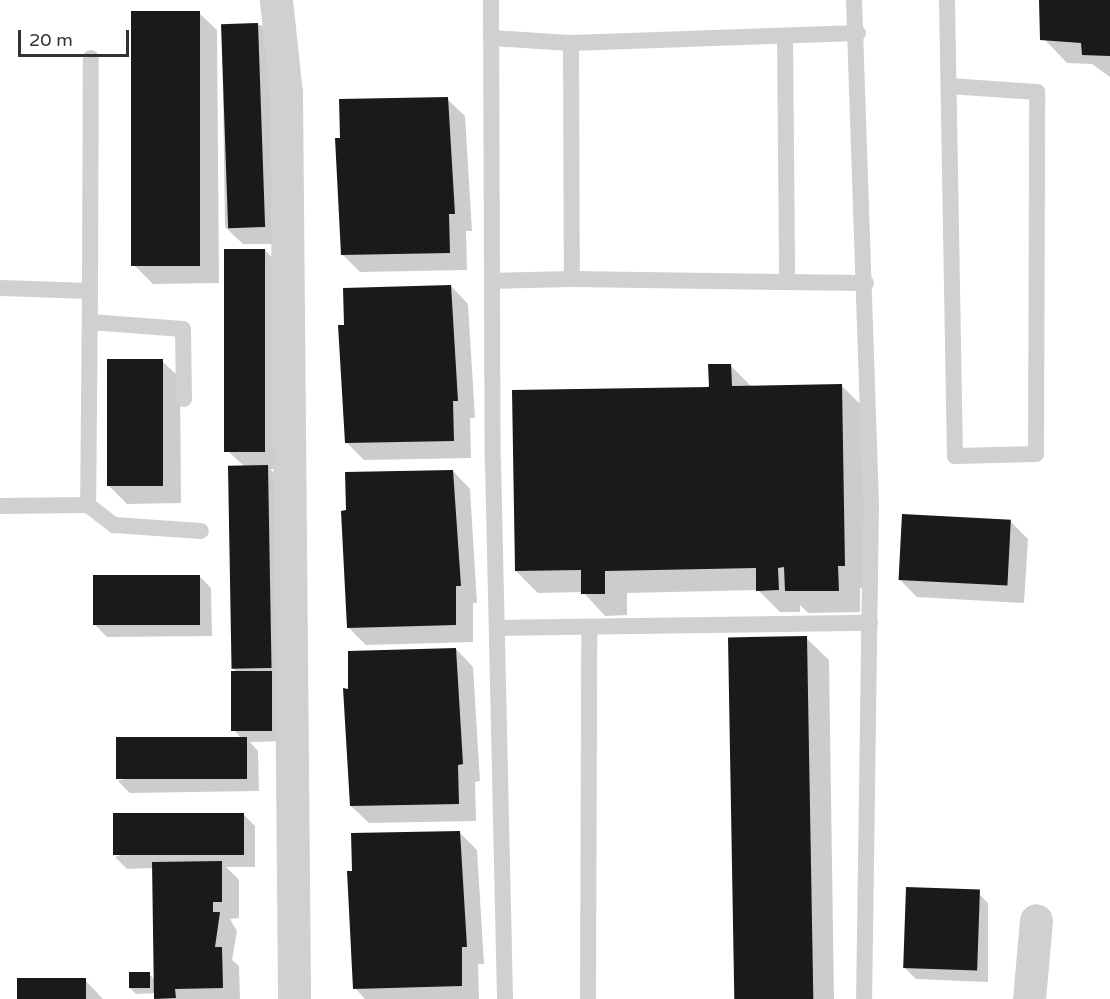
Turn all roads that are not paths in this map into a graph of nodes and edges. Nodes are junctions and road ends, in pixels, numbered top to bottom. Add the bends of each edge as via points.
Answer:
1 (276, 0) edge
2 (491, 0) edge
3 (854, 0) edge
4 (947, 0) edge
5 (858, 33) junction
6 (785, 36) junction
7 (491, 38) junction
8 (571, 43) junction
9 (91, 58) dead end
10 (949, 86) junction
11 (572, 279) junction
12 (492, 281) junction
13 (787, 282) junction
14 (866, 283) junction
15 (0, 288) edge
16 (90, 291) junction
17 (90, 322) junction
18 (184, 399) dead end
19 (88, 505) junction
20 (0, 506) edge
21 (201, 531) dead end
22 (870, 623) junction
23 (588, 627) junction
24 (497, 628) junction
25 (1036, 920) dead end
26 (294, 999) edge
27 (505, 999) edge
28 (588, 999) edge
29 (864, 999) edge
30 (1029, 999) edge

1 - 26 street via 286,93
2 - 7 lane
3 - 5 lane
4 - 10 lane
5 - 6 lane
5 - 14 lane
6 - 8 lane
6 - 13 lane
7 - 8 lane
7 - 12 lane
8 - 11 lane
9 - 16 lane
10 - 10 lane via 955,456 1036,454 1037,92
11 - 12 lane
11 - 13 lane
12 - 24 lane
13 - 14 lane
14 - 22 lane
15 - 16 lane
16 - 17 lane
17 - 18 lane via 183,329
17 - 19 lane
19 - 20 lane
19 - 21 lane via 114,525
22 - 23 lane
22 - 29 lane
23 - 24 lane
23 - 28 lane
24 - 27 lane
25 - 30 street

